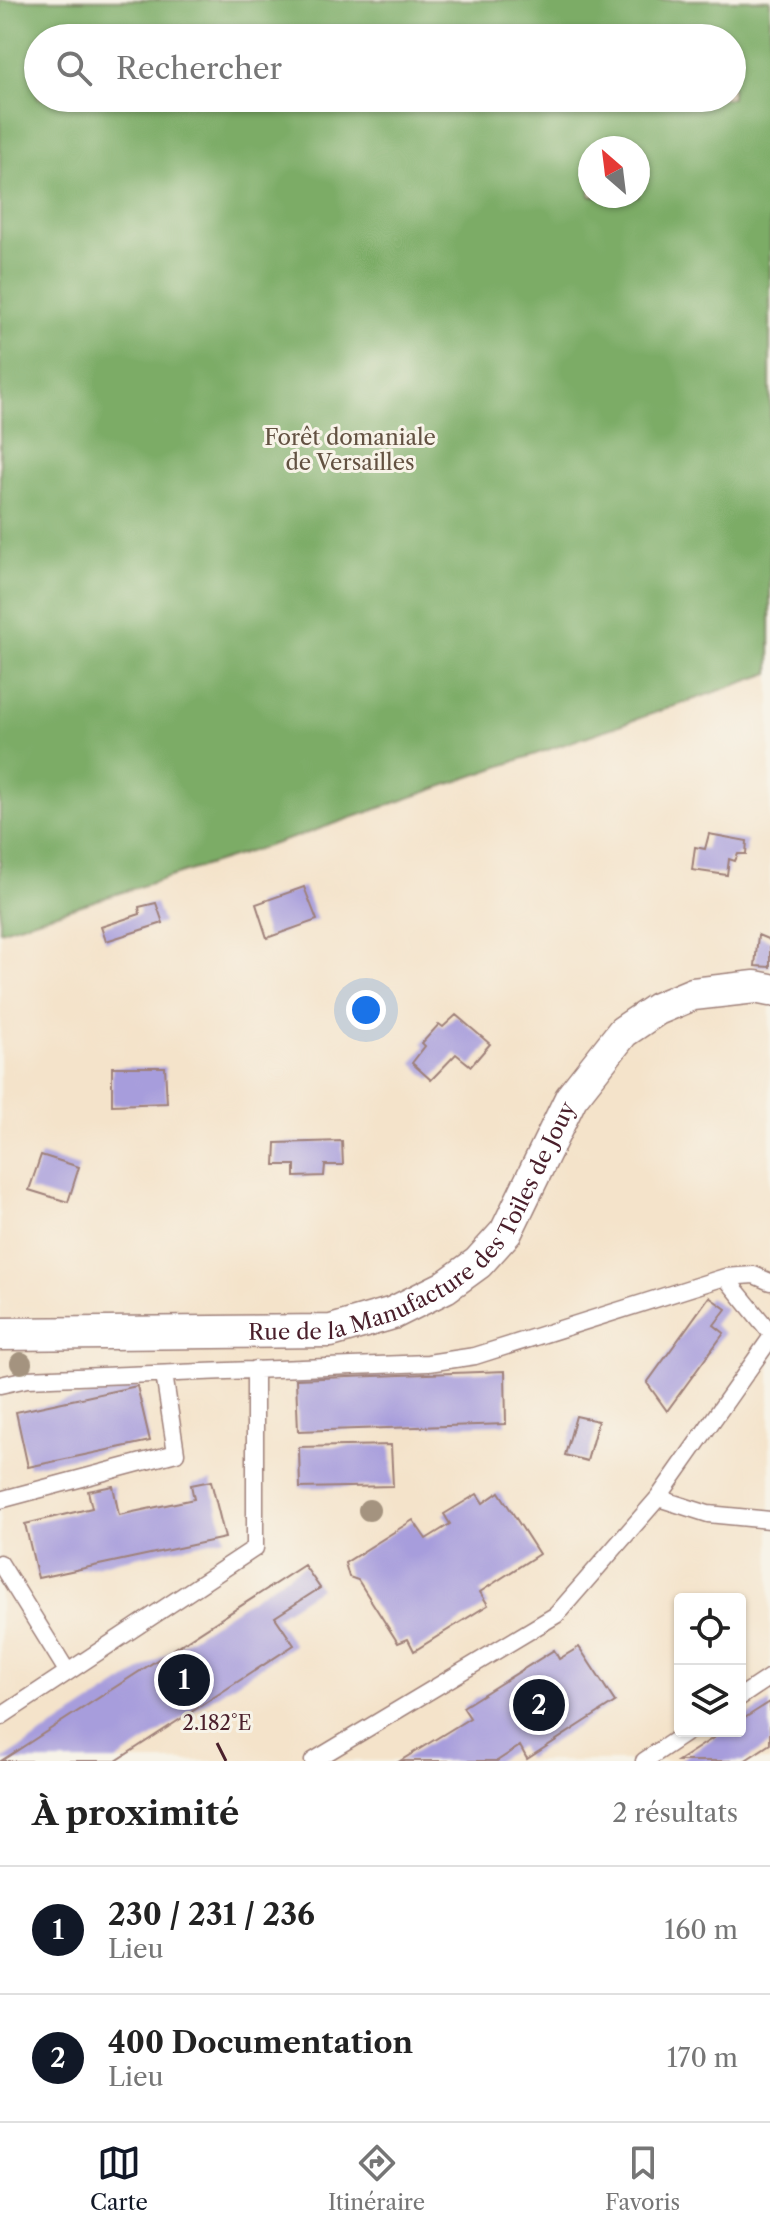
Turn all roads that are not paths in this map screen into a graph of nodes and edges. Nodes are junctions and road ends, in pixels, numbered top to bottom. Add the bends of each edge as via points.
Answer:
1 (770, 990) edge
2 (725, 1277) junction
3 (770, 1282) edge
4 (770, 1332) edge
5 (0, 1334) edge
6 (770, 1339) edge
7 (255, 1369) junction
8 (164, 1374) junction
9 (0, 1385) edge
10 (658, 1498) junction
11 (0, 1500) edge
12 (770, 1520) edge
13 (0, 1563) edge
14 (67, 1671) junction
15 (770, 1677) edge
16 (746, 1693) edge
17 (0, 1717) edge
18 (680, 1737) edge
19 (313, 1761) edge
20 (644, 1761) edge

1 - 5 street, Rue de la Manufacture des Toiles de Jouy via 693,994 623,1032 571,1098 506,1232 478,1263 445,1287 393,1313 331,1331
2 - 3 lane via 754,1275
2 - 4 lane
2 - 7 lane via 475,1356 428,1363
6 - 10 lane
7 - 8 lane
7 - 14 lane via 255,1548
8 - 9 lane via 27,1379
8 - 11 lane via 176,1453
10 - 12 lane via 708,1514
10 - 19 lane via 556,1615
13 - 14 lane
14 - 17 lane
15 - 16 lane
18 - 20 lane

